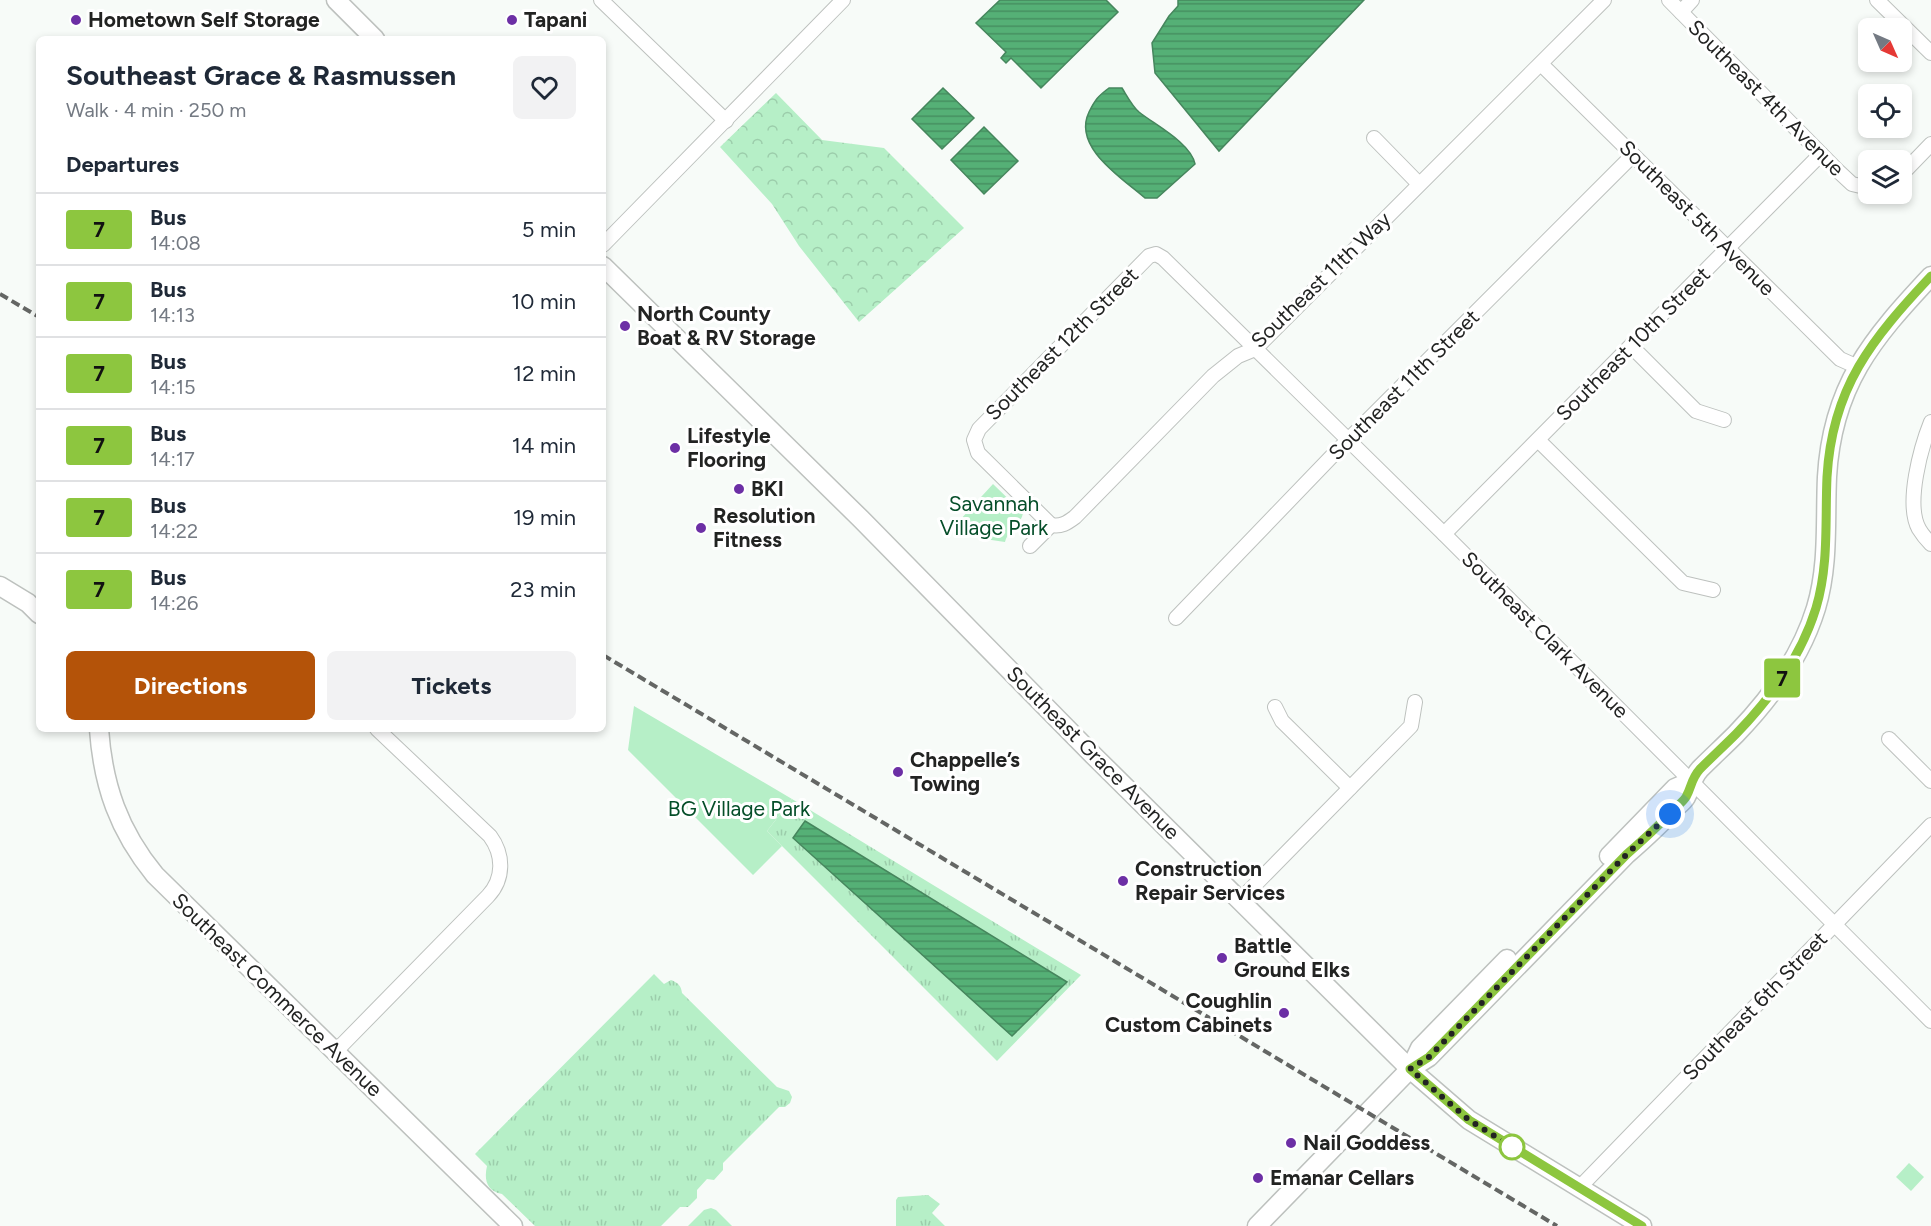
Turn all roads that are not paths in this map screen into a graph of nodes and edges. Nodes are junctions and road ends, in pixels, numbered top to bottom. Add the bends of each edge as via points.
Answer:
1 (336, 0) edge
2 (601, 0) edge
3 (843, 0) edge
4 (1604, 0) edge
5 (1669, 0) edge
6 (1692, 0) edge
7 (1877, 0) edge
8 (1681, 12) junction
9 (372, 36) edge
10 (1931, 53) edge
11 (1542, 64) junction
12 (726, 121) junction
13 (1374, 138) dead end
14 (1931, 144) edge
15 (1821, 154) junction
16 (1634, 155) junction
17 (1912, 164) edge
18 (1419, 184) junction
19 (1858, 185) edge
20 (606, 242) edge
21 (1728, 248) junction
22 (1156, 254) joint
23 (606, 269) edge
24 (1931, 276) edge
25 (1631, 346) junction
26 (1256, 349) junction
27 (1858, 366) junction
28 (1724, 420) dead end
29 (1931, 422) edge
30 (1349, 440) junction
31 (1538, 440) junction
32 (1051, 525) junction
33 (1444, 534) junction
34 (1931, 544) edge
35 (1030, 546) dead end
36 (0, 586) edge
37 (1713, 590) dead end
38 (36, 609) edge
39 (1176, 618) dead end
40 (1415, 702) dead end
41 (1275, 707) dead end
42 (99, 732) edge
43 (380, 732) edge
44 (1889, 739) dead end
45 (1691, 781) junction
46 (1931, 781) edge
47 (1350, 788) junction
48 (1931, 825) edge
49 (1240, 900) junction
50 (1834, 925) junction
51 (1931, 1021) edge
52 (335, 1052) junction
53 (1410, 1069) junction
54 (1579, 1188) junction
55 (513, 1226) edge
56 (1257, 1226) edge
57 (1642, 1226) edge

1 - 9 street
2 - 12 street
3 - 12 street
4 - 11 street, Southeast 11th Way
5 - 8 street, Southeast 4th Avenue
6 - 8 street
7 - 10 street
8 - 15 street, Southeast 4th Avenue
11 - 16 street, Southeast 5th Avenue
11 - 18 street, Southeast 11th Way
12 - 20 street
13 - 18 street
14 - 17 street
15 - 19 street, Southeast 4th Avenue
15 - 21 street, Southeast 10th Street
16 - 21 street, Southeast 5th Avenue
16 - 30 street, Southeast 11th Street
18 - 26 street, Southeast 11th Way
21 - 25 street, Southeast 10th Street
21 - 27 street, Southeast 5th Avenue via 1840,359
22 - 26 street, Southeast Clark Avenue
22 - 32 street, Southeast 12th Street via 1149,256 979,429 974,440 978,453
23 - 49 street, Southeast Grace Avenue
24 - 27 street via 1878,336
25 - 28 street via 1696,411
25 - 31 street, Southeast 10th Street
26 - 30 street, Southeast Clark Avenue
26 - 32 street, Southeast 11th Way via 1238,356 1213,376 1075,517 1066,524
27 - 45 street via 1841,404 1831,442 1824,569 1811,621 1796,656 1773,690
29 - 34 street via 1917,474 1914,512 1918,528
30 - 33 street, Southeast Clark Avenue
30 - 39 street, Southeast 11th Street
31 - 33 street, Southeast 10th Street
31 - 37 street via 1683,583
32 - 35 street, Southeast 11th Way
33 - 45 street, Southeast Clark Avenue
36 - 38 street
40 - 47 street via 1411,726
41 - 47 street via 1282,721
42 - 52 street, Southeast Commerce Avenue via 110,796 139,855 169,890
43 - 52 street via 490,836 501,861 497,883 488,897
44 - 46 street
45 - 50 street, Southeast Clark Avenue
45 - 53 street via 1686,798 1655,830 1429,1057
47 - 49 street
48 - 50 street, Southeast 6th Street
49 - 53 street, Southeast Grace Avenue
50 - 51 street, Southeast Clark Avenue
50 - 54 street, Southeast 6th Street
52 - 55 street, Southeast Commerce Avenue
53 - 54 street, Southeast Grace Avenue via 1469,1120
53 - 56 street
54 - 57 street, Southeast Grace Avenue

